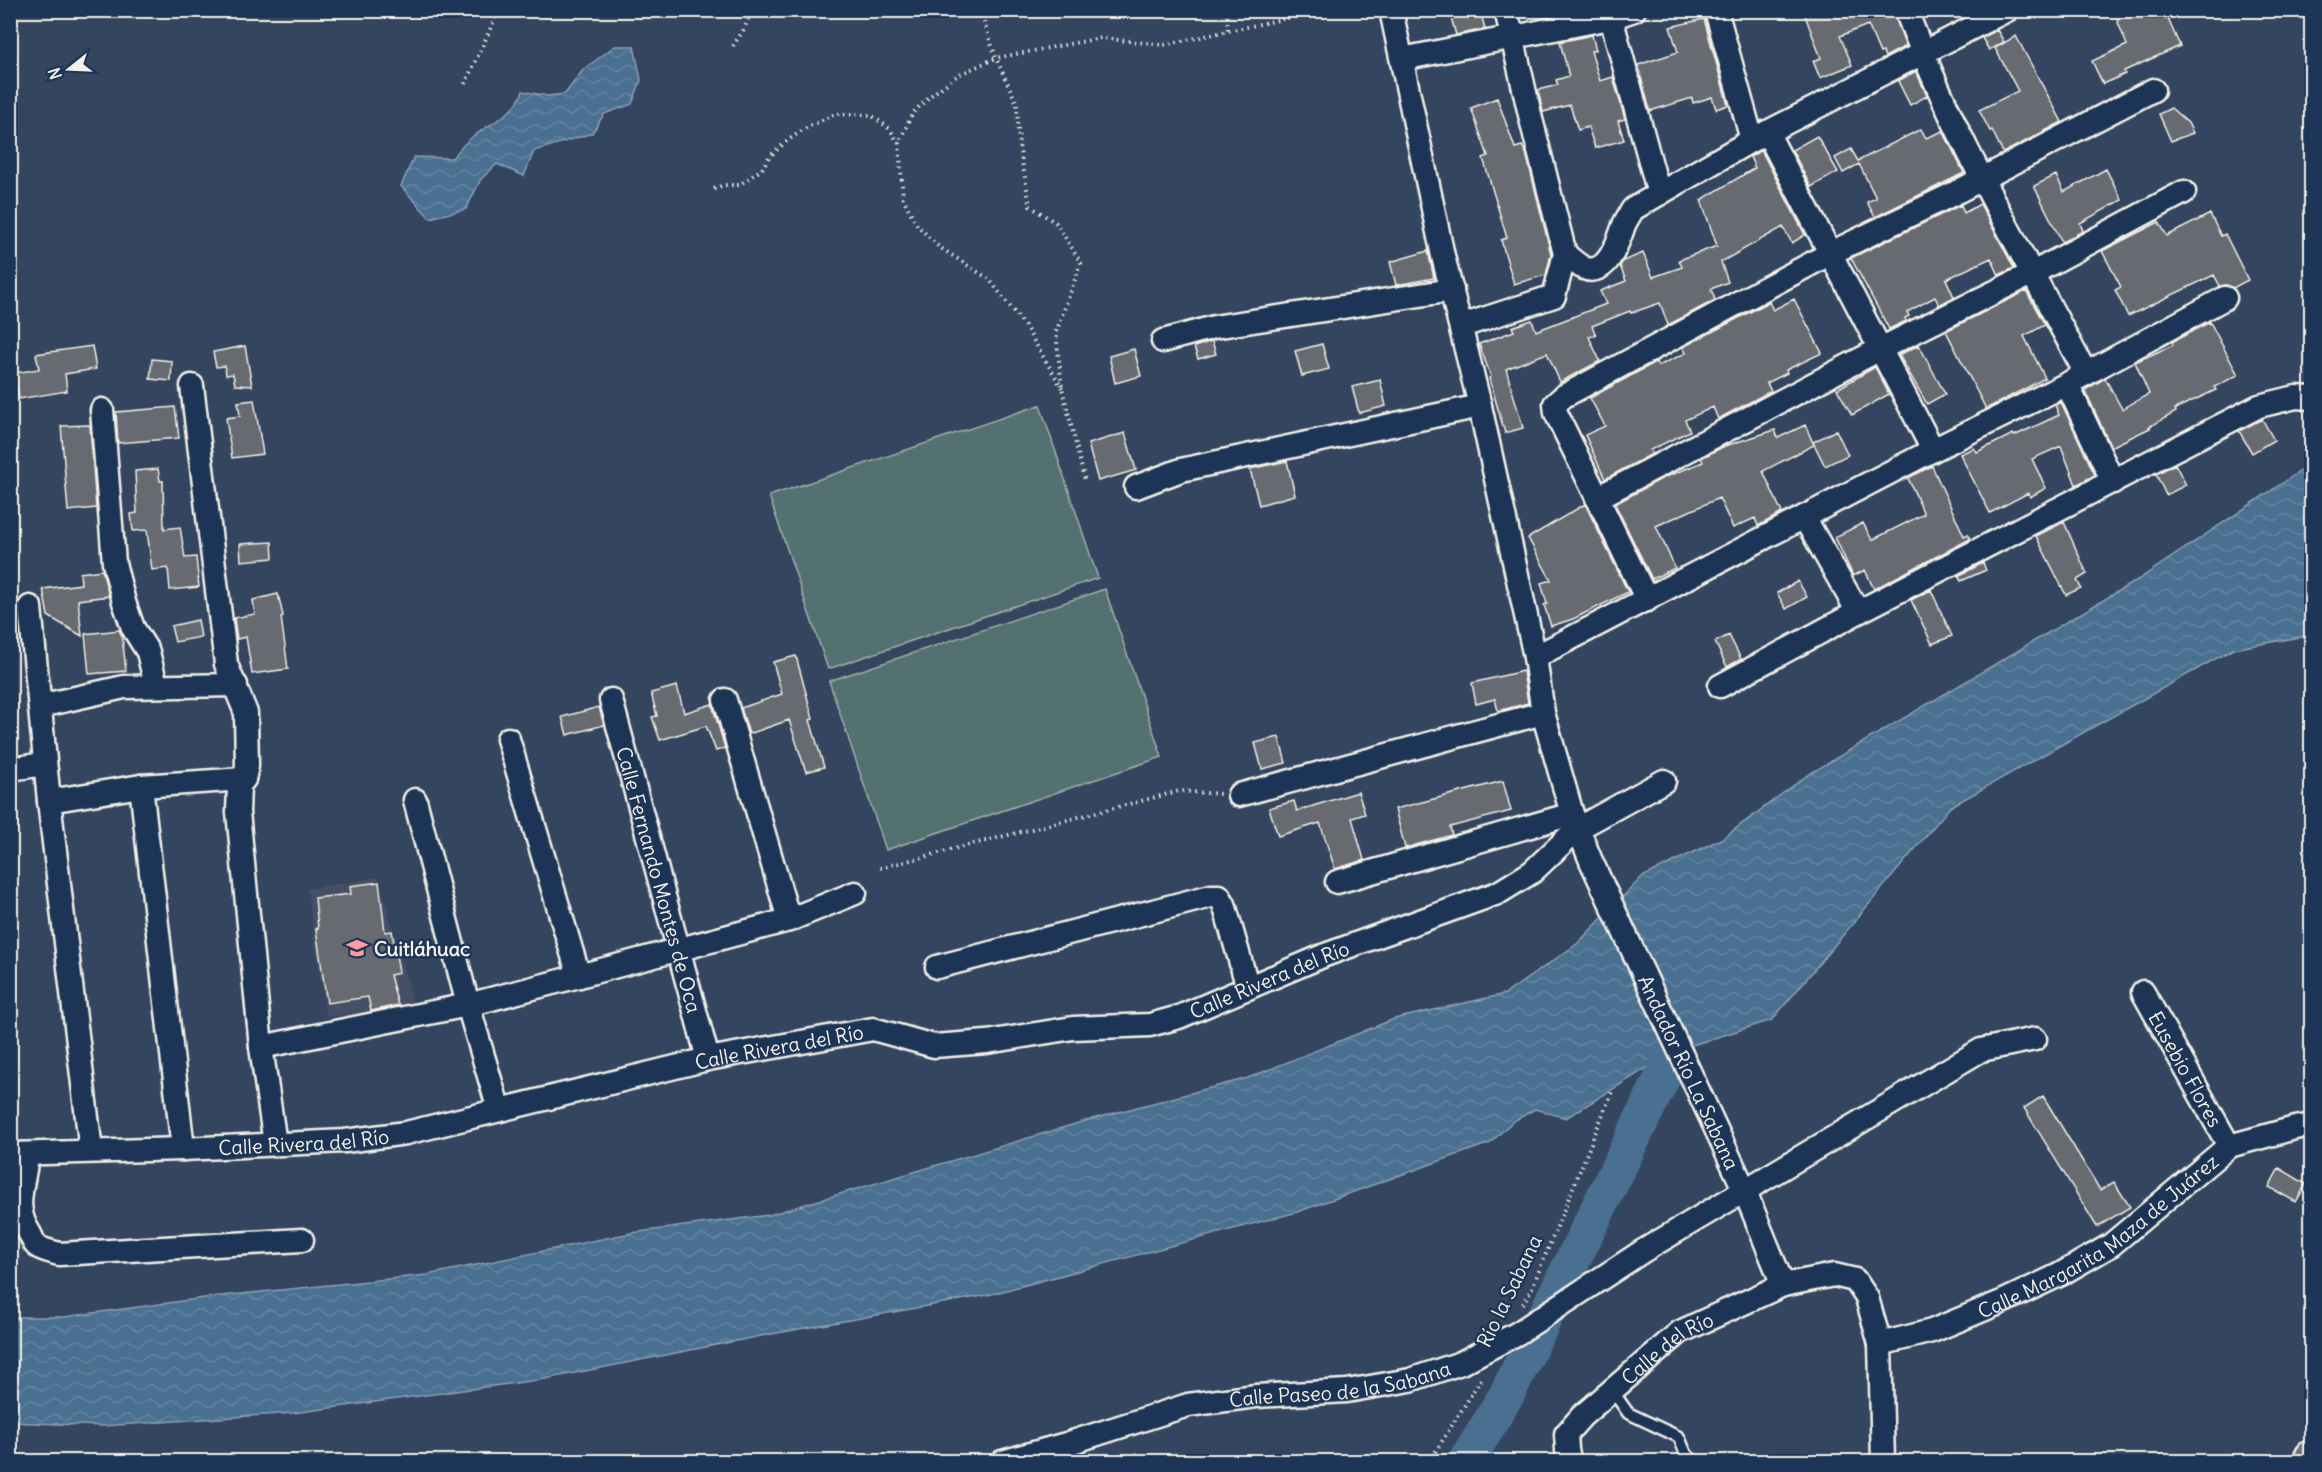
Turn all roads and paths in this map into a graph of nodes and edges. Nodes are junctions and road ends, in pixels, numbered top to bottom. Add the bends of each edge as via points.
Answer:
1 (499, 10) edge
2 (752, 10) edge
3 (980, 10) edge
4 (1227, 10) edge
5 (1324, 10) edge
6 (1391, 10) edge
7 (1506, 10) edge
8 (1634, 10) edge
9 (1716, 10) edge
10 (1906, 10) edge
11 (2007, 10) edge
12 (1609, 14) edge
13 (1228, 32) junction
14 (1512, 37) junction
15 (733, 46) dead end
16 (1922, 53) junction
17 (996, 58) junction
18 (1402, 58) junction
19 (465, 84) dead end
20 (2152, 90) dead end
21 (1760, 136) junction
22 (899, 143) junction
23 (1982, 178) junction
24 (714, 189) dead end
25 (2184, 192) dead end
26 (1659, 194) junction
27 (1831, 253) junction
28 (1565, 254) junction
29 (2033, 273) junction
30 (1452, 290) junction
31 (2225, 298) dead end
32 (1461, 326) junction
33 (1163, 341) dead end
34 (1880, 349) junction
35 (2077, 379) junction
36 (192, 386) dead end
37 (1062, 388) junction
38 (2312, 398) edge
39 (1480, 406) junction
40 (102, 410) dead end
41 (1933, 450) junction
42 (1085, 481) dead end
43 (2113, 482) junction
44 (1136, 487) dead end
45 (1597, 498) junction
46 (1804, 517) junction
47 (1647, 600) junction
48 (30, 607) dead end
49 (1858, 612) junction
50 (1535, 657) junction
51 (156, 685) junction
52 (236, 685) junction
53 (1720, 686) dead end
54 (611, 700) dead end
55 (725, 700) dead end
56 (40, 706) junction
57 (1543, 713) junction
58 (508, 740) dead end
59 (45, 764) junction
60 (10, 769) edge
61 (244, 779) junction
62 (1664, 781) dead end
63 (141, 786) junction
64 (1239, 795) joint
65 (415, 800) dead end
66 (49, 801) junction
67 (1575, 821) junction
68 (880, 868) dead end
69 (1337, 882) dead end
70 (855, 893) dead end
71 (789, 920) junction
72 (677, 950) junction
73 (937, 967) dead end
74 (579, 976) junction
75 (1248, 988) junction
76 (2143, 992) dead end
77 (468, 1005) junction
78 (2035, 1039) dead end
79 (261, 1047) junction
80 (708, 1059) junction
81 (1612, 1092) dead end
82 (499, 1110) junction
83 (2312, 1125) edge
84 (275, 1144) junction
85 (2229, 1146) junction
86 (183, 1149) junction
87 (91, 1151) junction
88 (19, 1154) edge
89 (1744, 1189) junction
90 (302, 1240) dead end
91 (1783, 1286) junction
92 (1521, 1308) dead end
93 (1880, 1344) junction
94 (1486, 1370) dead end
95 (1612, 1390) junction
96 (2312, 1457) edge
97 (1002, 1461) edge
98 (1429, 1461) edge
99 (1570, 1461) edge
100 (1695, 1461) edge
101 (1883, 1461) edge
102 (2310, 1461) edge

1 - 19 path
2 - 15 path
3 - 17 path
4 - 13 path
5 - 13 path
6 - 18 street, Andador Río La Sabana
7 - 14 street
8 - 12 street
9 - 21 street
10 - 16 street
11 - 16 street
12 - 14 street
12 - 26 street
13 - 17 path via 1164,45 1101,38
14 - 18 street
14 - 28 street
16 - 21 street
16 - 23 street
17 - 22 path via 958,75 930,96 912,114
17 - 37 path via 1017,104 1019,145 1030,206 1056,223 1081,263 1056,332
18 - 30 street, Andador Río La Sabana
20 - 23 street
21 - 26 street
21 - 27 street
22 - 24 path via 890,129 871,115 835,114 787,141 762,169 740,185 723,184
22 - 37 path via 903,198 917,225 939,247 989,279 1025,326
23 - 27 street
23 - 29 street
25 - 29 street
26 - 28 street via 1633,209 1611,258 1596,269 1586,270
27 - 34 street
27 - 45 street via 1555,404
28 - 32 street via 1554,296
29 - 34 street
29 - 35 street
30 - 32 street, Andador Río La Sabana
30 - 33 street via 1214,327
31 - 35 street
32 - 39 street, Andador Río La Sabana
34 - 41 street
34 - 45 street
35 - 41 street
35 - 43 street
36 - 52 street via 226,664
37 - 42 path
38 - 43 street via 2296,397 2259,406
39 - 44 street via 1181,470
39 - 50 street, Andador Río La Sabana
40 - 51 street via 114,562 124,602 133,628 148,652
41 - 46 street
43 - 49 street
45 - 47 street
46 - 47 street
46 - 49 street
47 - 50 street
48 - 56 street
49 - 53 street
50 - 57 street, Andador Río La Sabana
51 - 52 street
51 - 56 street via 124,687
52 - 61 street via 246,713
54 - 72 street, Calle Fernando Montes de Oca
55 - 71 street
56 - 59 street
57 - 64 street
57 - 67 street, Andador Río La Sabana
58 - 74 street
59 - 60 street
59 - 66 street
61 - 63 street
61 - 79 street via 239,785 238,812
62 - 67 street
63 - 66 street
63 - 86 street
64 - 68 path via 1180,791
65 - 77 street
66 - 87 street
67 - 69 street
67 - 75 street, Calle Rivera del Río via 1532,872 1498,893 1325,955
67 - 89 street, Andador Río La Sabana
70 - 71 street
71 - 72 street
72 - 74 street
72 - 80 street, Calle Fernando Montes de Oca
73 - 75 street via 1220,896
74 - 77 street
75 - 80 street, Calle Rivera del Río via 1150,1025 1073,1028 934,1046 873,1029
76 - 85 street, Eusebio Flores
77 - 79 street
77 - 82 street
78 - 89 street, Calle Paseo de la Sabana via 1981,1050
79 - 84 street
80 - 82 street, Calle Rivera del Río
81 - 92 path, Río la Sabana
82 - 84 street, Calle Rivera del Río via 406,1133
83 - 85 street, Calle Margarita Maza de Juárez
84 - 86 street, Calle Rivera del Río
85 - 93 street, Calle Margarita Maza de Juárez via 2111,1245 2070,1269 1932,1331
86 - 87 street, Calle Rivera del Río
87 - 88 street, Calle Rivera del Río
88 - 90 street via 25,1175 19,1212 25,1227 38,1246 59,1254
89 - 91 street, Andador Río La Sabana
89 - 97 street, Calle Paseo de la Sabana, bridge via 1518,1333 1461,1363 1410,1380 1347,1390 1188,1405
91 - 93 street, Calle del Río via 1834,1275 1855,1280 1867,1298
91 - 95 street, Calle del Río via 1680,1332
93 - 101 street, Calle del Río
94 - 98 path, Río la Sabana
95 - 99 street, Calle del Río via 1566,1434
95 - 100 lane via 1628,1413 1678,1437 1686,1454
96 - 102 main road

